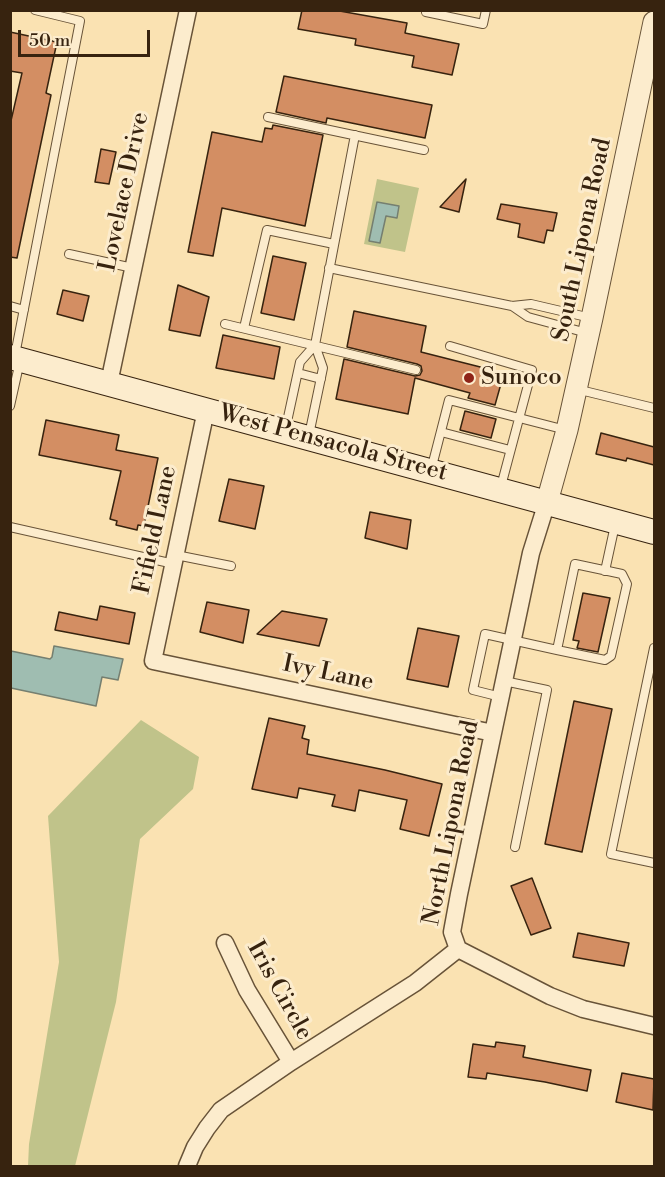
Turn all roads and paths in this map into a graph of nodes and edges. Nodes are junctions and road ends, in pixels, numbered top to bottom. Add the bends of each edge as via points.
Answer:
1 (35, 10) edge
2 (188, 10) edge
3 (486, 10) edge
4 (426, 12) dead end
5 (654, 22) edge
6 (268, 117) dead end
7 (355, 135) junction
8 (424, 150) dead end
9 (334, 244) junction
10 (69, 254) dead end
11 (133, 268) junction
12 (329, 268) junction
13 (10, 306) edge
14 (513, 306) junction
15 (549, 308) junction
16 (24, 310) junction
17 (546, 322) junction
18 (225, 324) dead end
19 (591, 326) junction
20 (244, 328) junction
21 (315, 345) junction
22 (450, 346) dead end
23 (15, 359) edge
24 (416, 369) dead end
25 (297, 373) junction
26 (321, 380) junction
27 (109, 383) junction
28 (576, 389) junction
29 (10, 406) edge
30 (654, 408) edge
31 (206, 410) junction
32 (519, 418) junction
33 (567, 430) junction
34 (285, 431) junction
35 (441, 432) junction
36 (308, 438) junction
37 (510, 450) junction
38 (430, 471) junction
39 (500, 490) junction
40 (547, 502) junction
41 (616, 521) junction
42 (10, 527) edge
43 (654, 532) edge
44 (175, 559) junction
45 (231, 566) dead end
46 (605, 571) junction
47 (513, 640) junction
48 (654, 648) edge
49 (557, 650) junction
50 (153, 661) joint
51 (502, 689) junction
52 (493, 733) junction
53 (515, 847) dead end
54 (654, 863) edge
55 (225, 943) dead end
56 (458, 949) junction
57 (654, 1026) edge
58 (291, 1062) junction
59 (187, 1167) edge

1 - 16 lane via 80,21
2 - 11 street, Lovelace Drive
3 - 4 lane via 483,24
5 - 19 street, South Lipona Road
6 - 7 lane
7 - 8 lane
7 - 9 lane
9 - 12 lane
9 - 20 lane via 267,230
10 - 11 lane
11 - 27 street, Lovelace Drive
12 - 14 lane
12 - 21 lane
13 - 16 lane
14 - 15 lane
14 - 17 lane via 528,317
15 - 17 lane
15 - 19 lane
16 - 23 lane
17 - 19 lane
18 - 20 lane
19 - 28 street, South Lipona Road
20 - 21 lane
21 - 24 lane
21 - 25 lane via 300,362
21 - 26 lane via 323,368
22 - 32 lane via 532,370
23 - 27 main road, West Pensacola Street
23 - 29 lane
25 - 26 lane
25 - 34 lane
26 - 36 lane
27 - 31 main road, West Pensacola Street
28 - 30 lane
28 - 33 street, South Lipona Road
31 - 34 main road, West Pensacola Street
31 - 44 street, Fifield Lane
32 - 33 lane
32 - 35 lane via 449,400
32 - 37 lane
33 - 40 street, South Lipona Road
34 - 36 main road, West Pensacola Street
35 - 37 lane
35 - 38 lane
36 - 38 main road, West Pensacola Street
37 - 39 lane
38 - 39 main road, West Pensacola Street
39 - 40 main road, West Pensacola Street
40 - 41 main road, West Pensacola Street
40 - 47 street, North Lipona Road via 531,553
41 - 43 main road, West Pensacola Street
41 - 46 lane
42 - 44 lane
44 - 45 lane
44 - 50 street, Fifield Lane
46 - 49 lane via 575,564
46 - 49 lane via 622,574 627,584 611,656 605,660
47 - 49 lane
47 - 51 street, North Lipona Road
47 - 51 lane via 485,634 473,690
48 - 54 lane via 611,854
50 - 52 street, Ivy Lane
51 - 52 street, North Lipona Road
51 - 53 lane via 547,690
52 - 56 street, North Lipona Road via 452,932
55 - 58 street, Iris Circle via 247,990
56 - 57 street via 583,1010
56 - 58 street, North Lipona Road via 415,983
58 - 59 street, North Lipona Road via 221,1110 195,1147

